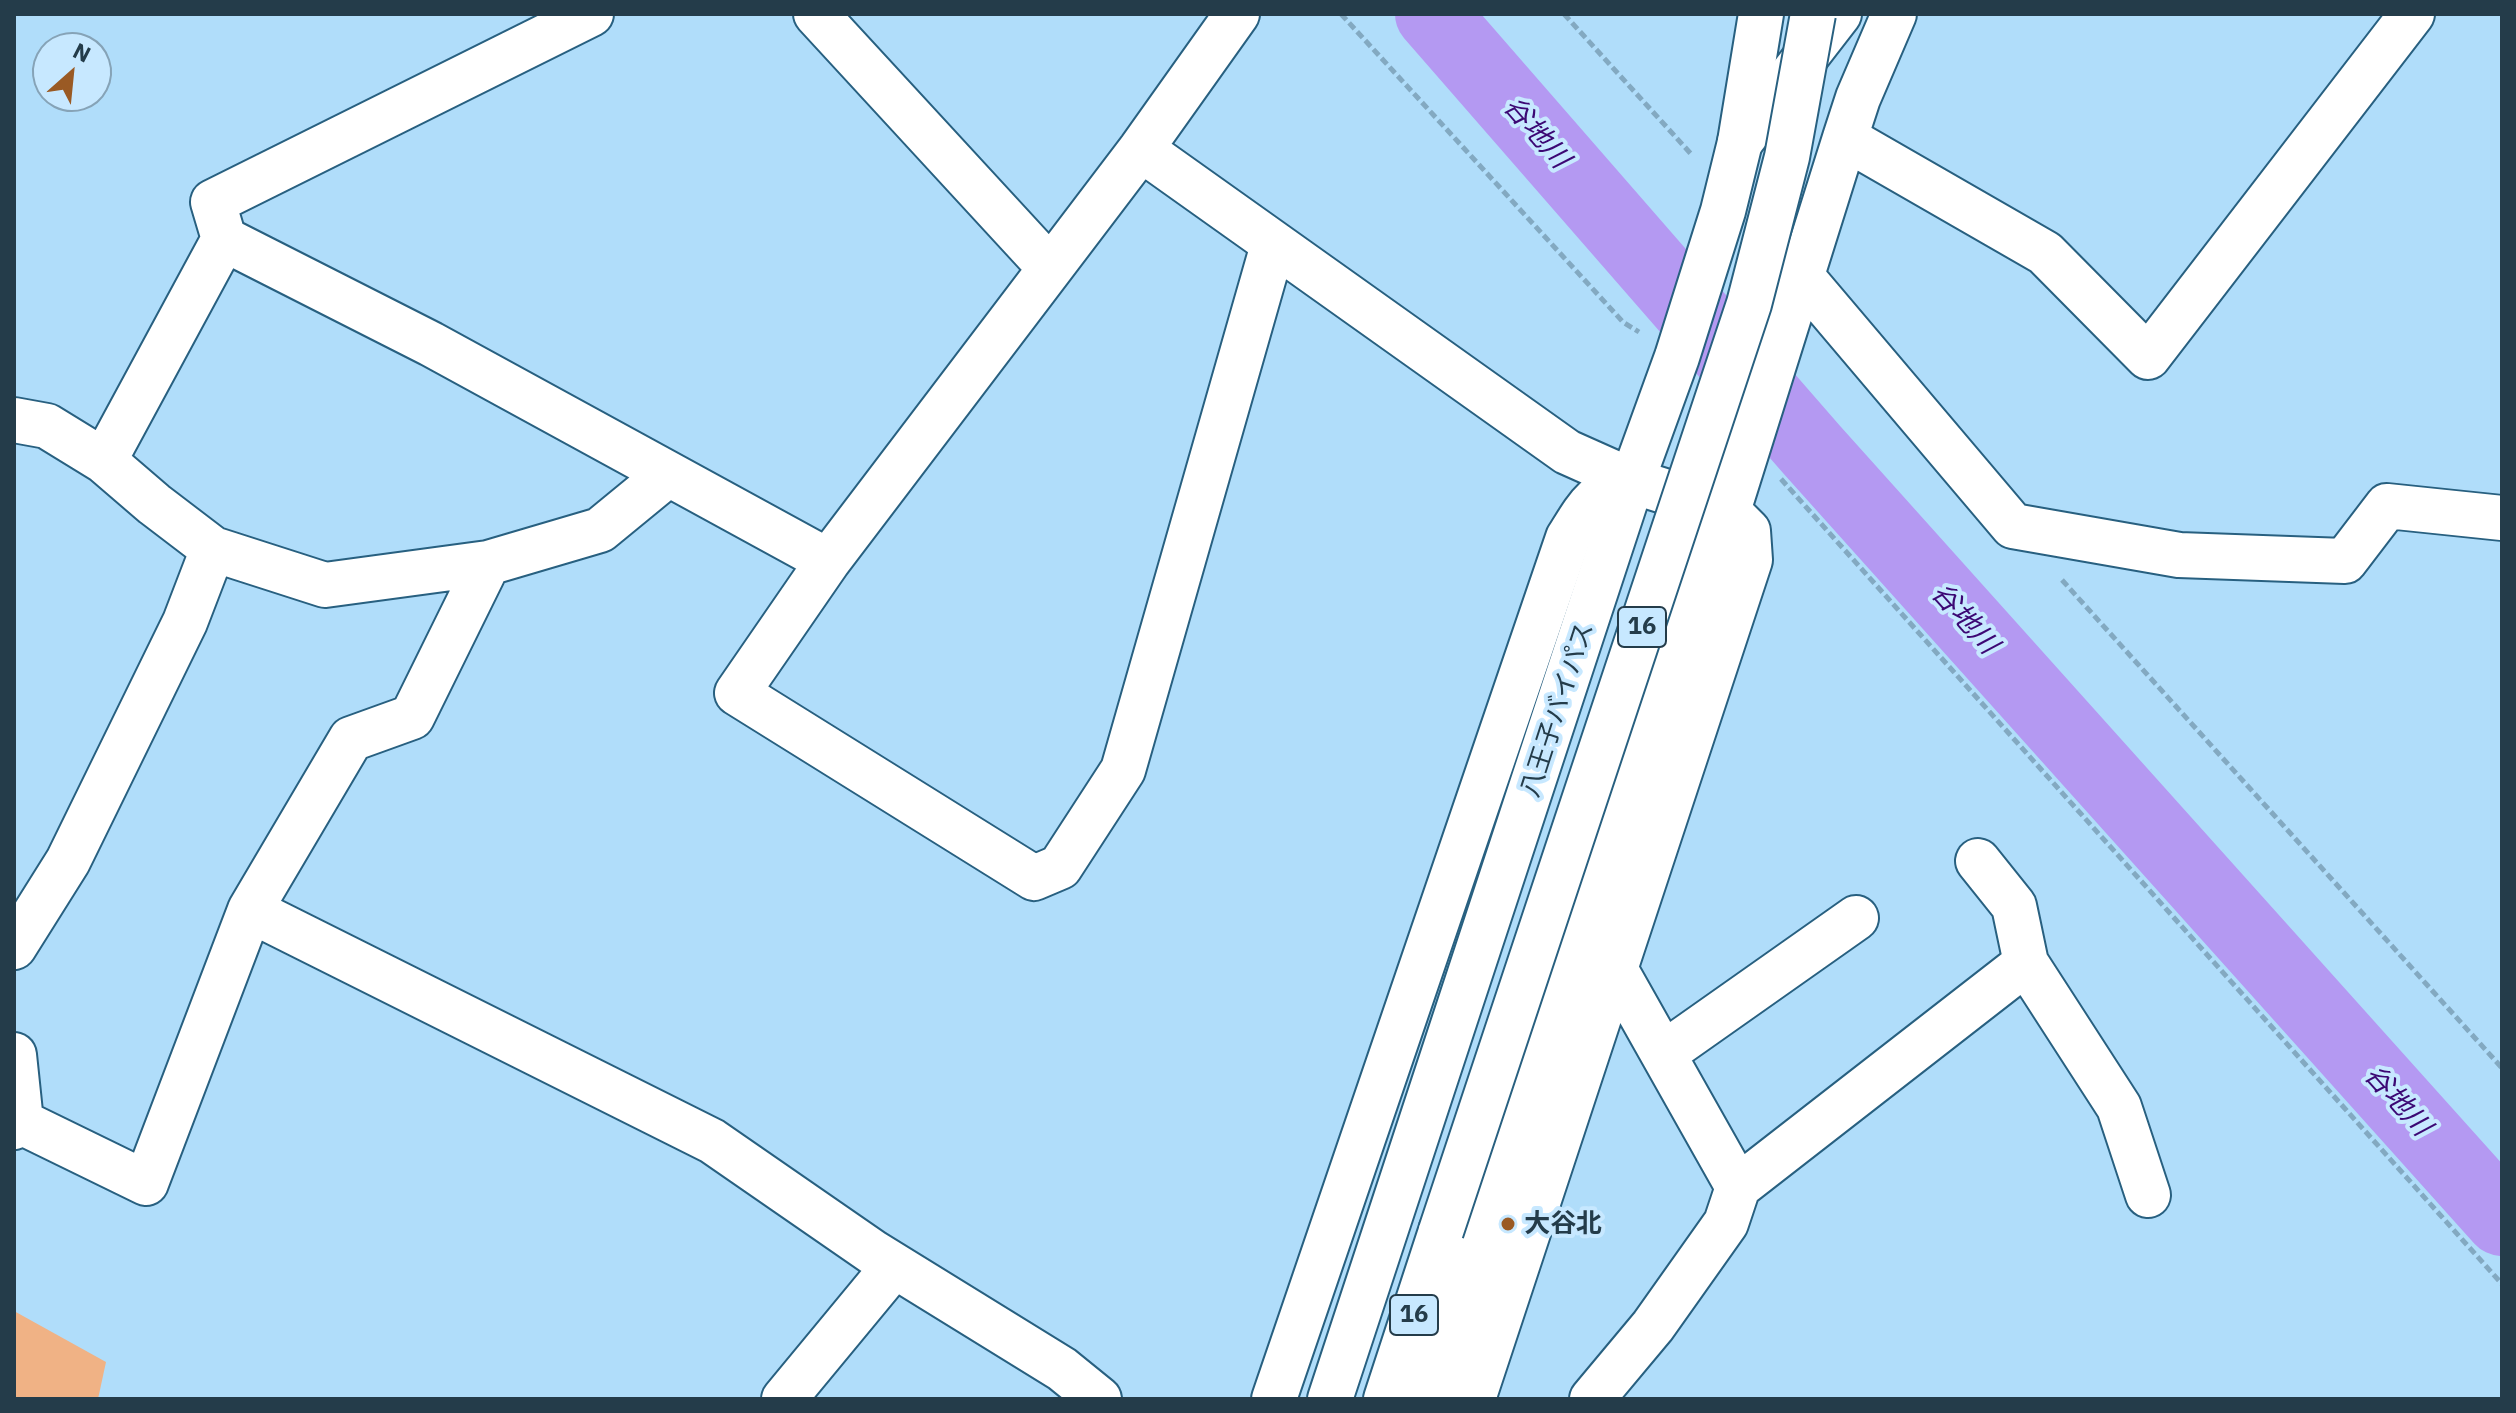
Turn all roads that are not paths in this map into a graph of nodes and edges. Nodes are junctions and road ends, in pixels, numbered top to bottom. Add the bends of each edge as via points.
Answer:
1 (591, 14) edge
2 (816, 14) edge
3 (1237, 14) edge
4 (1761, 14) edge
5 (1813, 14) edge
6 (1839, 14) edge
7 (1894, 14) edge
8 (2412, 14) edge
9 (1845, 138) junction
10 (1740, 142) junction
11 (1141, 149) junction
12 (224, 239) junction
13 (1273, 245) junction
14 (1050, 268) junction
15 (1800, 284) junction
16 (14, 420) edge
17 (104, 461) junction
18 (667, 475) junction
19 (1632, 481) junction
20 (1728, 511) junction
21 (2502, 518) edge
22 (213, 549) junction
23 (828, 561) junction
24 (488, 563) junction
25 (1978, 861) dead end
26 (250, 910) junction
27 (1856, 918) dead end
28 (14, 947) edge
29 (2026, 963) junction
30 (1614, 967) junction
31 (1663, 1054) junction
32 (14, 1055) edge
33 (17, 1125) edge
34 (1738, 1187) junction
35 (2148, 1195) dead end
36 (894, 1266) junction
37 (784, 1399) edge
38 (1099, 1399) edge
39 (1274, 1399) edge
40 (1330, 1399) edge
41 (1386, 1399) edge
42 (1429, 1399) edge
43 (1473, 1399) edge
44 (1592, 1399) edge

1 - 12 main road via 213,202
2 - 14 main road
3 - 11 main road
4 - 10 main road, 八王子バイパス / 16
5 - 41 main road, 八王子バイパス / 16, bridge via 1787,157 1749,304
6 - 10 main road
7 - 9 main road
8 - 9 main road via 2148,357 2045,253
9 - 15 main road
10 - 19 main road, 八王子バイパス / 16 via 1677,357
11 - 13 main road
11 - 14 main road
12 - 17 main road
12 - 18 main road via 431,344
13 - 19 main road via 1567,452
13 - 23 main road via 1123,770 1060,867 1034,878 737,693
14 - 23 main road
15 - 20 main road
15 - 21 main road via 2013,526 2179,555 2345,561 2387,506
16 - 17 main road via 47,426
17 - 22 main road
18 - 23 main road
18 - 24 main road via 600,530
19 - 20 main road
19 - 39 main road via 1608,488 1586,508 1568,538
19 - 40 main road, 八王子バイパス / 16
20 - 30 main road via 1748,531 1750,560
20 - 42 main road via 1551,1023
22 - 24 main road via 325,585
22 - 28 main road via 185,622 68,861
24 - 26 main road via 412,717 351,739
25 - 29 main road via 2014,906
26 - 33 main road via 146,1183
26 - 36 main road via 712,1141
27 - 31 main road
29 - 34 main road
29 - 35 main road via 2119,1107
30 - 31 main road
30 - 43 main road
31 - 34 main road
32 - 33 main road
34 - 44 main road via 1726,1223 1653,1326
36 - 37 main road
36 - 38 main road via 1062,1369

